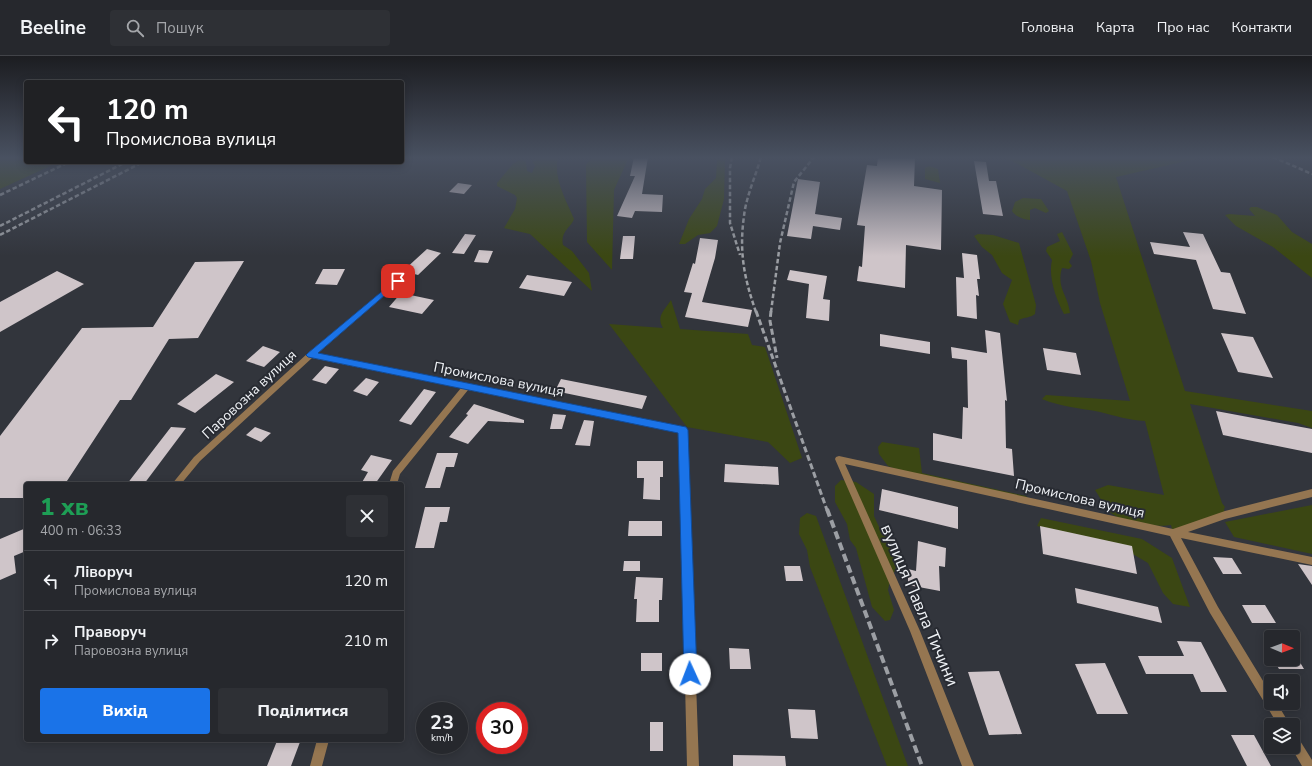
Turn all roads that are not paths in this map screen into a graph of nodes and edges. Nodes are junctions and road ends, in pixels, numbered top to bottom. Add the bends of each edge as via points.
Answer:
1 (398, 281) dead end
2 (311, 355) junction
3 (466, 387) junction
4 (840, 458) joint
5 (178, 482) edge
6 (394, 482) edge
7 (1312, 493) edge
8 (1173, 532) junction
9 (1312, 561) edge
10 (1280, 718) edge
11 (322, 742) edge
12 (1300, 751) edge
13 (316, 766) edge
14 (693, 766) edge
15 (968, 766) edge
16 (1309, 766) edge

1 - 2 street, Паровозна вулиця
2 - 3 street, Промислова вулиця
2 - 5 street, Паровозна вулиця via 197,460
3 - 6 street via 396,473
3 - 14 street, Промислова вулиця via 683,430
4 - 8 street, Промислова вулиця
4 - 15 street, вулиця Павла Тичини via 915,631
7 - 8 street via 1225,515
8 - 9 street, Промислова вулиця
8 - 10 street via 1214,610
11 - 13 street
12 - 16 street

